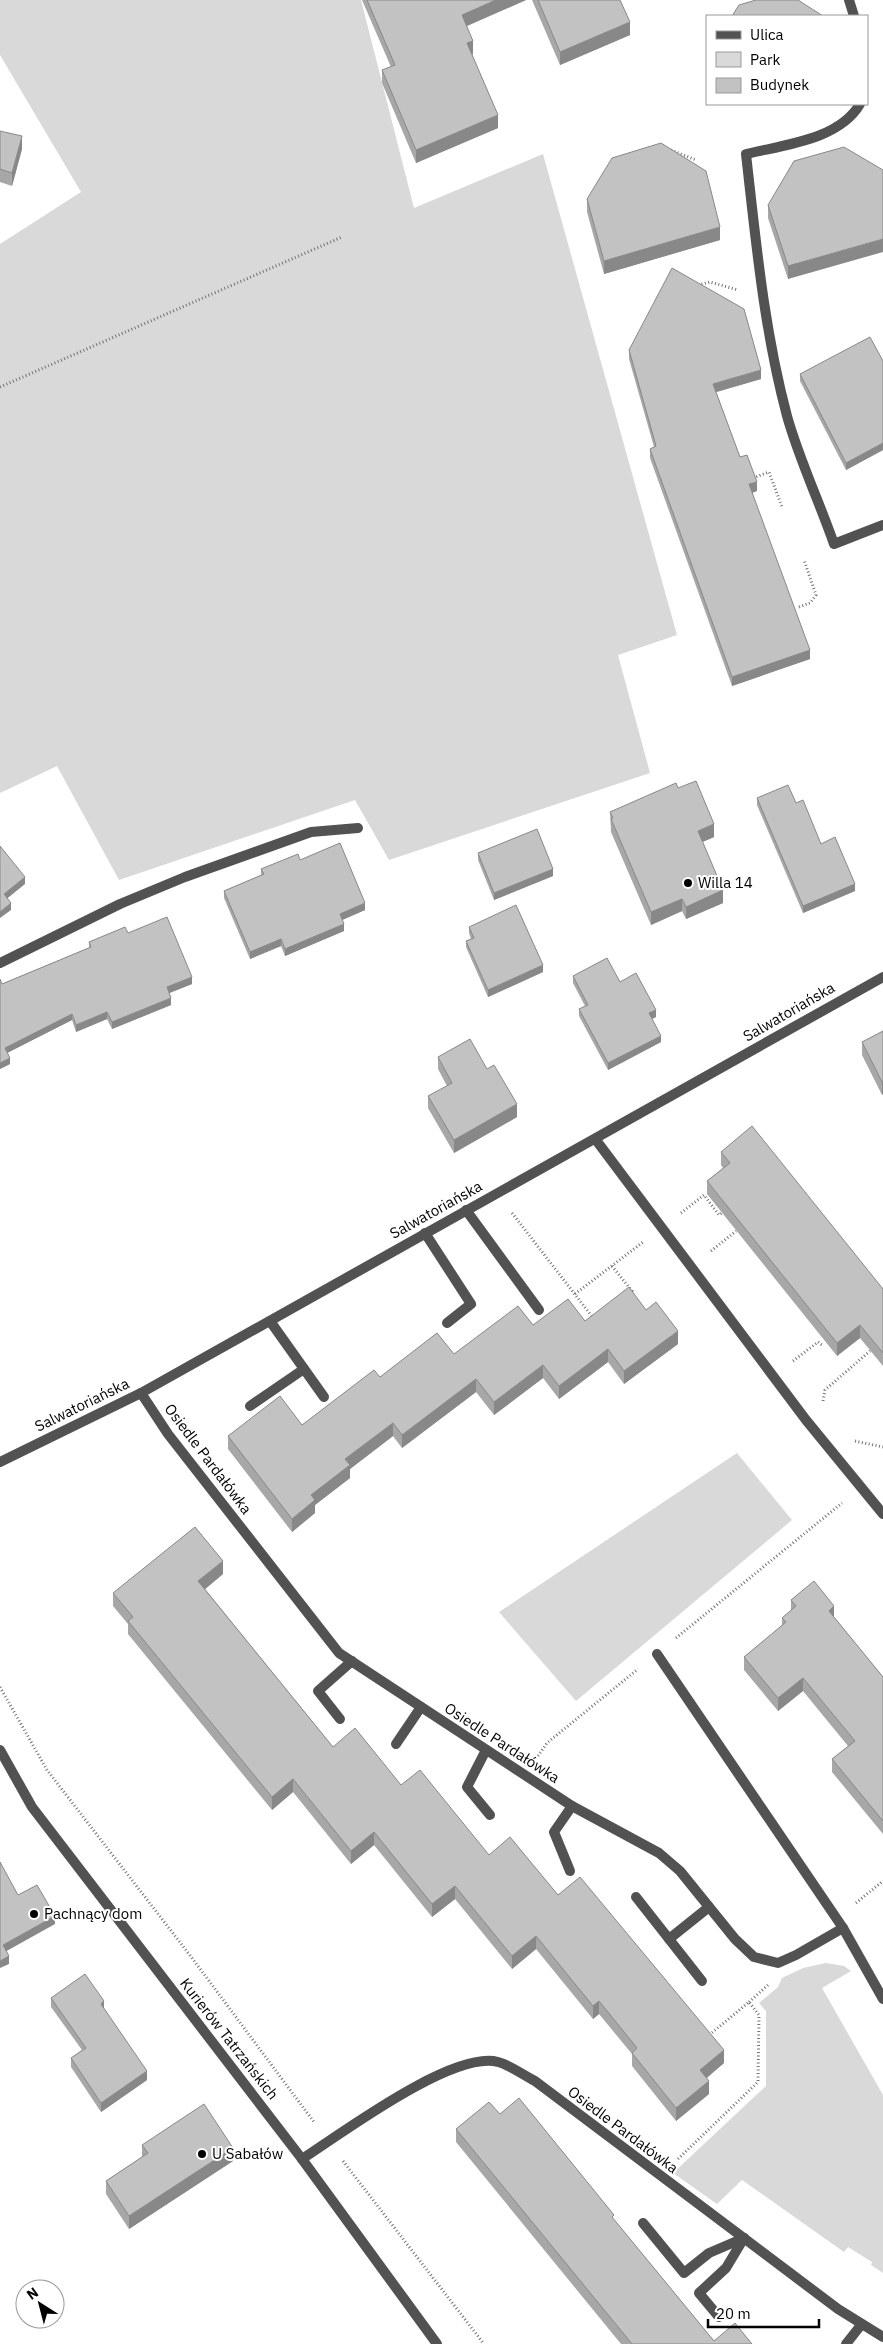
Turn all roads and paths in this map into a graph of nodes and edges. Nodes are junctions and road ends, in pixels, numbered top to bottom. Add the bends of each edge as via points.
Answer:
1 (849, 0) edge
2 (854, 15) edge
3 (859, 105) edge
4 (667, 149) edge
5 (696, 160) dead end
6 (342, 237) dead end
7 (692, 287) edge
8 (745, 293) dead end
9 (0, 387) edge
10 (752, 478) edge
11 (782, 507) dead end
12 (883, 525) edge
13 (804, 560) dead end
14 (799, 607) dead end
15 (358, 828) dead end
16 (0, 963) edge
17 (883, 976) edge
18 (596, 1140) junction
19 (509, 1208) dead end
20 (466, 1210) junction
21 (722, 1213) edge
22 (674, 1218) dead end
23 (736, 1231) edge
24 (425, 1233) junction
25 (650, 1237) dead end
26 (612, 1266) junction
27 (691, 1267) junction
28 (575, 1294) junction
29 (626, 1296) edge
30 (539, 1310) dead end
31 (270, 1321) junction
32 (447, 1322) dead end
33 (598, 1324) edge
34 (822, 1346) dead end
35 (870, 1351) edge
36 (304, 1368) junction
37 (773, 1377) junction
38 (141, 1393) junction
39 (324, 1397) dead end
40 (250, 1406) dead end
41 (806, 1420) junction
42 (0, 1462) edge
43 (883, 1514) edge
44 (828, 1516) dead end
45 (658, 1654) junction
46 (352, 1661) junction
47 (0, 1688) edge
48 (421, 1707) junction
49 (340, 1719) dead end
50 (396, 1744) dead end
51 (0, 1750) edge
52 (486, 1750) junction
53 (526, 1776) junction
54 (572, 1806) junction
55 (490, 1815) dead end
56 (570, 1871) dead end
57 (883, 1881) edge
58 (636, 1897) dead end
59 (709, 1908) junction
60 (836, 1919) junction
61 (843, 1928) junction
62 (669, 1938) junction
63 (702, 1981) dead end
64 (883, 1999) edge
65 (706, 2038) edge
66 (329, 2142) junction
67 (302, 2158) junction
68 (659, 2176) junction
69 (643, 2224) dead end
70 (744, 2238) junction
71 (719, 2317) dead end
72 (861, 2325) junction
73 (883, 2337) edge
74 (437, 2344) edge
75 (484, 2344) edge
76 (846, 2344) edge

1 - 2 street
3 - 12 street via 839,125 824,132 803,141 746,154 760,282 775,366 788,419 815,493 834,544
4 - 5 path
6 - 9 path
7 - 8 path via 710,282
10 - 11 path via 770,472
13 - 14 path via 816,595 810,603
15 - 16 street via 311,832 185,877 120,904
17 - 18 street, Salwatoriańska
18 - 20 street, Salwatoriańska
18 - 27 street
19 - 28 path
20 - 24 street, Salwatoriańska
20 - 30 street
21 - 22 path via 719,1215 704,1195
23 - 27 path
24 - 31 street, Salwatoriańska
24 - 32 street via 471,1304
25 - 26 path
26 - 28 path
26 - 29 path via 632,1291
27 - 37 street
28 - 33 path
31 - 36 street
31 - 38 street, Salwatoriańska
34 - 37 path via 818,1342
35 - 41 path via 825,1390 823,1400
36 - 39 street
36 - 40 street
37 - 41 street
38 - 42 street, Salwatoriańska
38 - 46 street, Osiedle Pardałówka via 168,1434 333,1645
41 - 43 street
44 - 45 path
45 - 53 path via 547,1742
45 - 60 street
46 - 48 street, Osiedle Pardałówka
46 - 49 street via 318,1691
47 - 66 path via 46,1770
48 - 50 street
48 - 52 street, Osiedle Pardałówka
51 - 67 street, Kurierów Tatrzańskich via 32,1807
52 - 53 street, Osiedle Pardałówka
52 - 55 street via 467,1787
53 - 54 street, Osiedle Pardałówka
54 - 56 street via 554,1832
54 - 59 street, Osiedle Pardałówka via 659,1853 680,1871
57 - 60 path
58 - 62 street
59 - 61 street, Osiedle Pardałówka via 754,1957 778,1963
59 - 62 street
60 - 61 street
61 - 64 street
62 - 63 street
65 - 68 path via 749,2002 759,2015 758,2082
66 - 67 street, Osiedle Pardałówka
66 - 68 street, Osiedle Pardałówka via 393,2099 445,2071 473,2063 497,2061 535,2082
66 - 75 path
67 - 74 street, Kurierów Tatrzańskich
68 - 70 street, Osiedle Pardałówka
69 - 70 street via 684,2273 709,2253
70 - 71 street via 726,2268 699,2293
70 - 72 street, Osiedle Pardałówka
72 - 73 street, Osiedle Pardałówka
72 - 76 street

